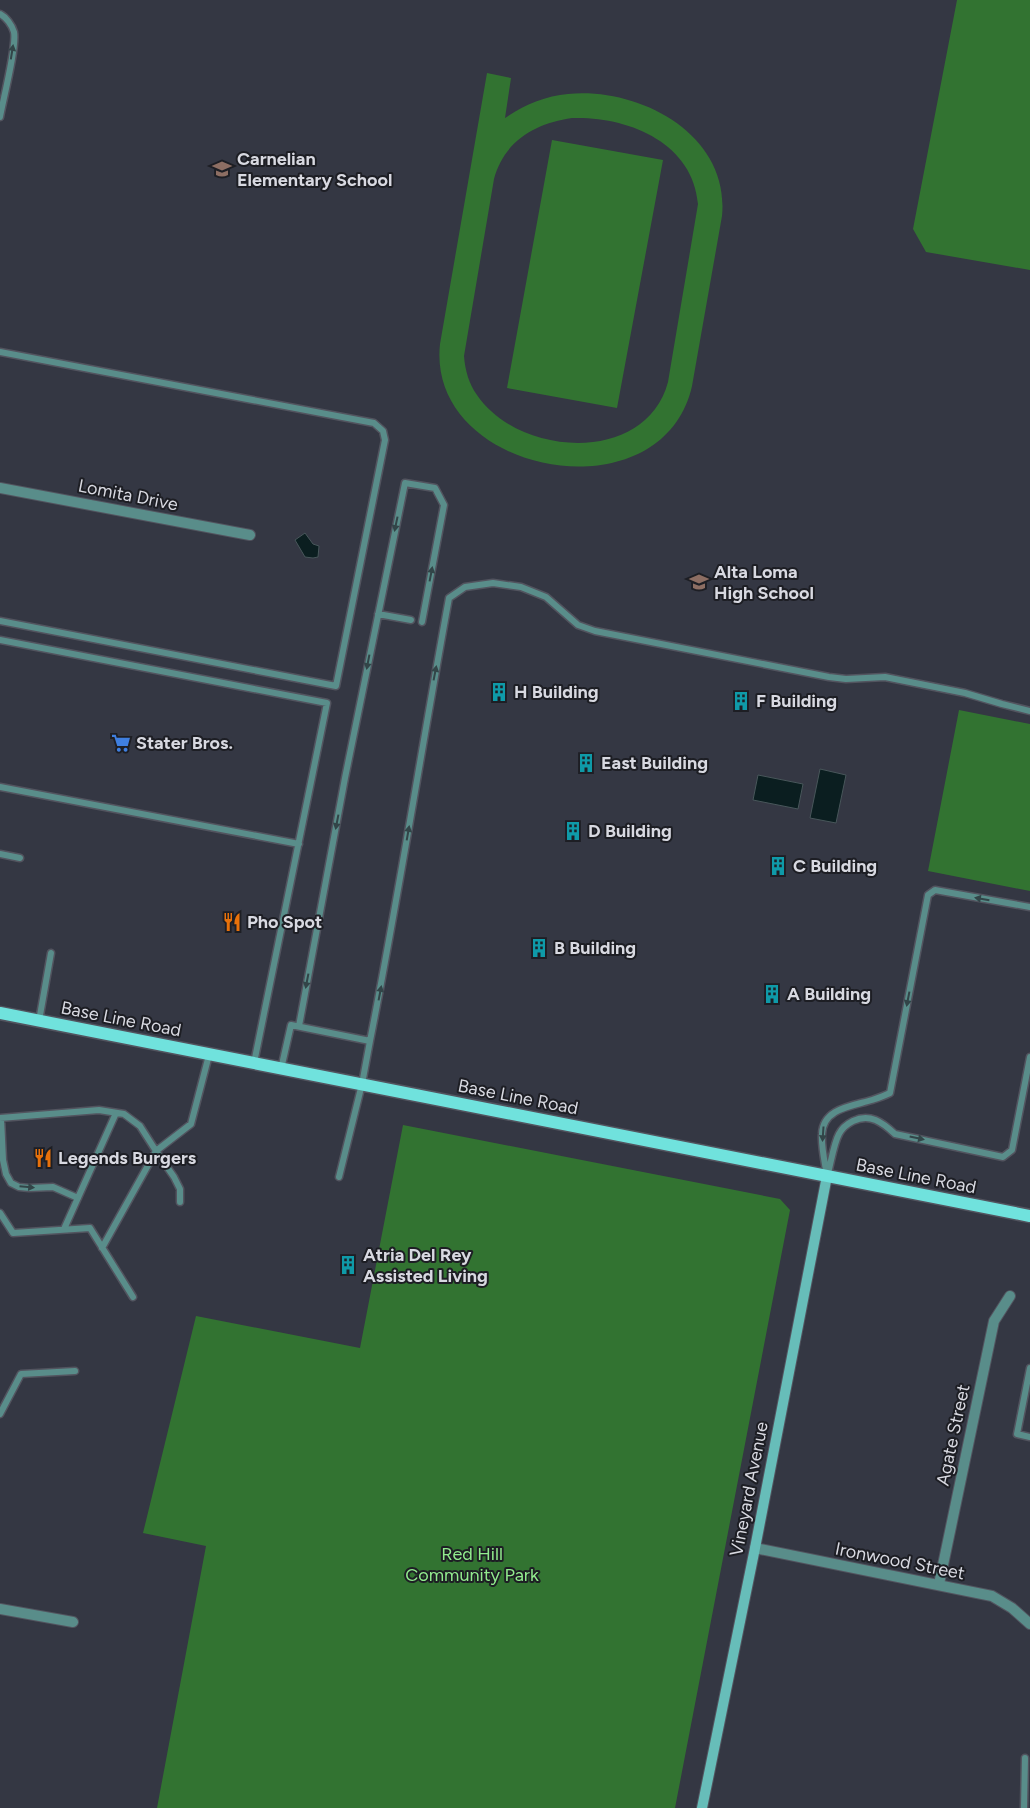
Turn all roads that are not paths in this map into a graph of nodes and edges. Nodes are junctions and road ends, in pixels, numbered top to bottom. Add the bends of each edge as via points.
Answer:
1 (0, 14) edge
2 (0, 117) edge
3 (0, 352) edge
4 (0, 488) edge
5 (250, 535) dead end
6 (378, 614) junction
7 (411, 620) dead end
8 (0, 621) edge
9 (422, 622) dead end
10 (0, 640) edge
11 (1030, 711) edge
12 (0, 788) edge
13 (299, 844) junction
14 (0, 854) edge
15 (20, 858) dead end
16 (1030, 907) edge
17 (51, 954) dead end
18 (0, 1013) edge
19 (39, 1021) junction
20 (299, 1026) junction
21 (370, 1041) junction
22 (209, 1055) junction
23 (1030, 1057) edge
24 (254, 1063) junction
25 (281, 1069) junction
26 (362, 1084) junction
27 (116, 1113) junction
28 (0, 1118) edge
29 (156, 1151) junction
30 (827, 1176) junction
31 (339, 1177) dead end
32 (78, 1198) junction
33 (180, 1202) dead end
34 (0, 1213) edge
35 (1030, 1216) edge
36 (64, 1229) junction
37 (102, 1248) junction
38 (1010, 1296) dead end
39 (134, 1297) dead end
40 (1030, 1368) edge
41 (75, 1371) dead end
42 (0, 1414) edge
43 (1030, 1437) edge
44 (755, 1548) junction
45 (939, 1584) junction
46 (0, 1609) edge
47 (73, 1622) dead end
48 (1030, 1624) edge
49 (1025, 1758) dead end
50 (702, 1808) edge
51 (1024, 1808) edge

2 -> 1 lane via 14,32 5,16
3 - 8 lane via 374,423 383,431 385,440 336,686
4 - 5 street, Lomita Drive
6 - 7 lane
9 -> 6 lane via 444,504 435,488 405,483
6 -> 20 lane
10 - 13 lane via 327,703
21 -> 11 lane via 449,598 464,587 494,583 521,587 546,597 578,625 595,631 829,677 885,677 965,693
12 - 13 lane
13 - 24 lane
14 - 15 lane
16 -> 30 lane via 935,890 928,894 890,1093 851,1104 825,1121 822,1134
17 - 19 lane
18 - 19 main road, Base Line Road
19 - 22 main road, Base Line Road
20 - 21 lane
20 - 25 lane via 291,1025
21 - 26 lane
22 - 24 main road, Base Line Road
22 - 29 lane via 191,1124
30 -> 23 lane via 838,1135 846,1124 860,1118 874,1118 895,1134 1003,1157 1012,1150
24 - 25 main road, Base Line Road
25 - 26 main road, Base Line Road
26 - 30 main road, Base Line Road
26 - 31 lane
27 - 28 lane via 99,1110
27 - 29 lane via 124,1114 140,1126
27 - 32 lane
28 -> 32 lane via 3,1160 11,1183 29,1188 52,1187
29 - 33 lane via 180,1189
29 - 37 lane
30 - 35 main road, Base Line Road
30 - 44 street, Vineyard Avenue
32 - 36 lane
34 - 36 lane via 13,1233
36 - 37 lane via 90,1228
37 - 39 lane
38 - 45 street, Agate Street via 994,1321
40 - 43 lane via 1017,1434
41 - 42 lane via 21,1374
44 - 45 street, Ironwood Street
44 - 50 street, Vineyard Avenue
45 - 48 street, Ironwood Street via 992,1596
46 - 47 street
49 - 51 lane

